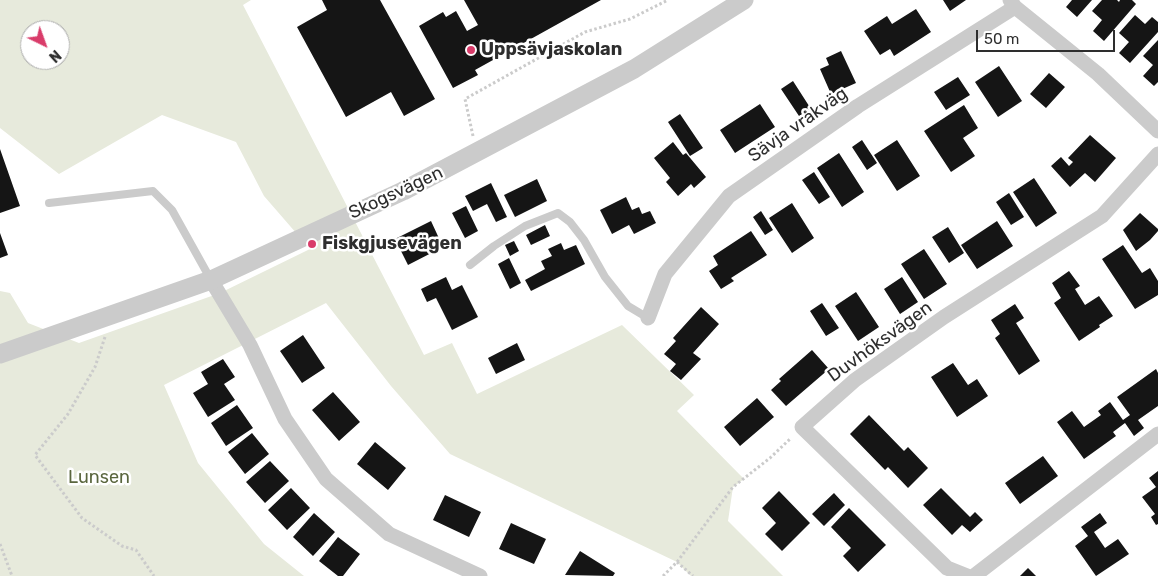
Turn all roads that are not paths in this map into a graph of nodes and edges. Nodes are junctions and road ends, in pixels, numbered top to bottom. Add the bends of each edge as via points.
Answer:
1 (744, 0) edge
2 (1012, 3) edge
3 (1158, 131) edge
4 (1158, 154) edge
5 (49, 203) dead end
6 (470, 265) dead end
7 (211, 280) junction
8 (648, 318) joint
9 (0, 354) edge
10 (1158, 434) edge
11 (480, 576) edge
12 (967, 576) edge
13 (974, 576) edge

1 - 7 street, Skogsvägen via 634,69 476,154
2 - 3 street via 1098,74
2 - 8 street, Sävja vråkväg via 729,196 665,274
4 - 12 street, Duvhöksvägen via 1102,216 936,323 856,380 802,427 947,568
5 - 7 lane via 153,191 172,210
6 - 8 lane via 525,226 558,213 584,240 605,277 628,306
7 - 9 street, Skogsvägen
7 - 11 street via 250,345 284,418 326,479 389,534
10 - 13 street

